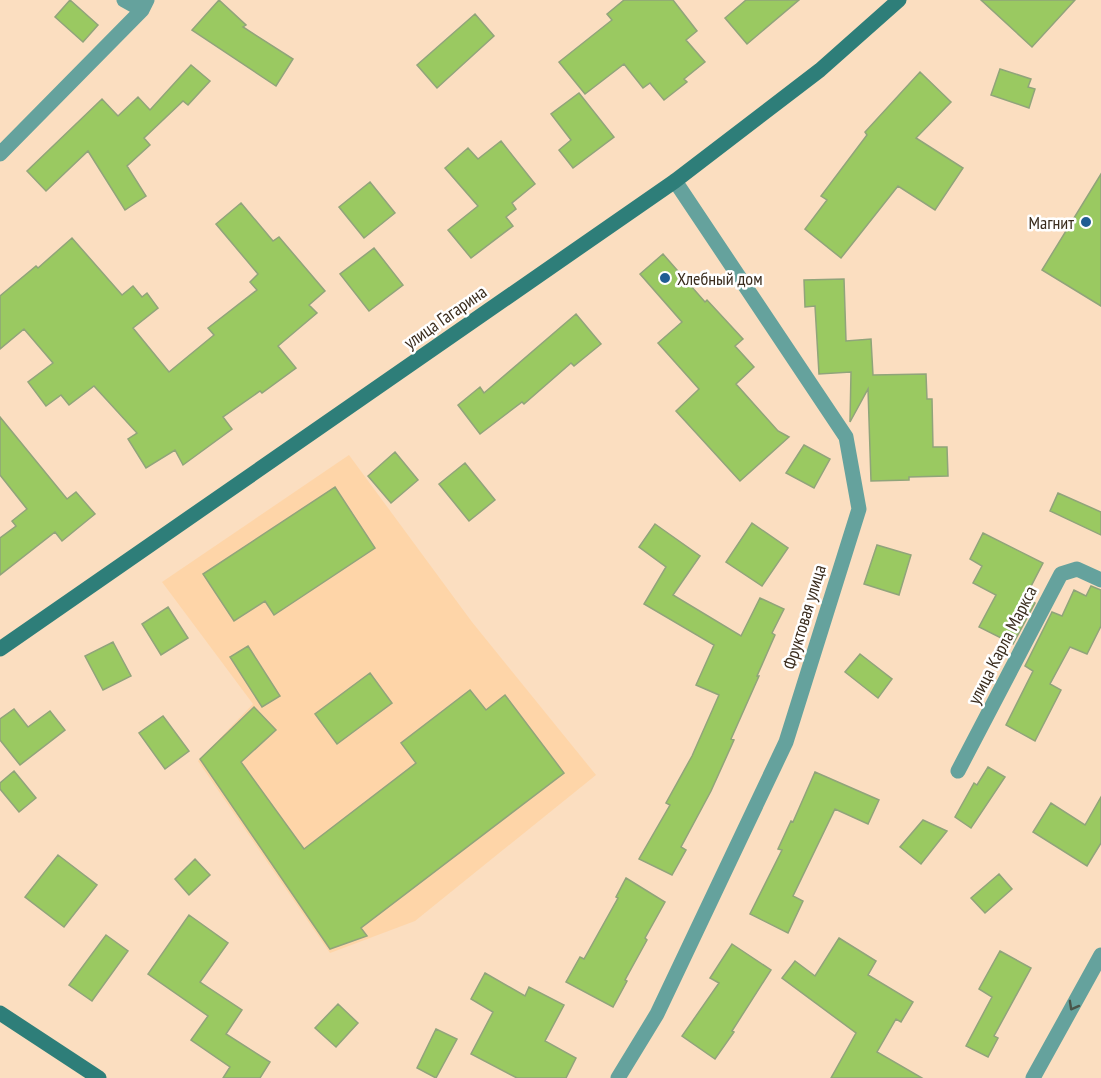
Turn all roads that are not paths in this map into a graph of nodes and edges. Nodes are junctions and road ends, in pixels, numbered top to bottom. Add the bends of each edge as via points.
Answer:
1 (124, 0) edge
2 (899, 0) edge
3 (144, 5) edge
4 (0, 154) edge
5 (675, 181) junction
6 (1101, 580) edge
7 (0, 649) edge
8 (958, 771) dead end
9 (1101, 955) edge
10 (0, 1013) edge
11 (99, 1078) edge
12 (618, 1078) edge
13 (1033, 1078) edge

1 - 3 street
2 - 5 street, улица Гагарина via 820,70
3 - 4 street
5 - 7 street, улица Гагарина
5 - 12 street, Фруктовая улица via 846,437 859,509 786,742 657,1014
6 - 8 street, улица Карла Маркса via 1077,569 1061,574
9 -> 13 street
10 - 11 street

